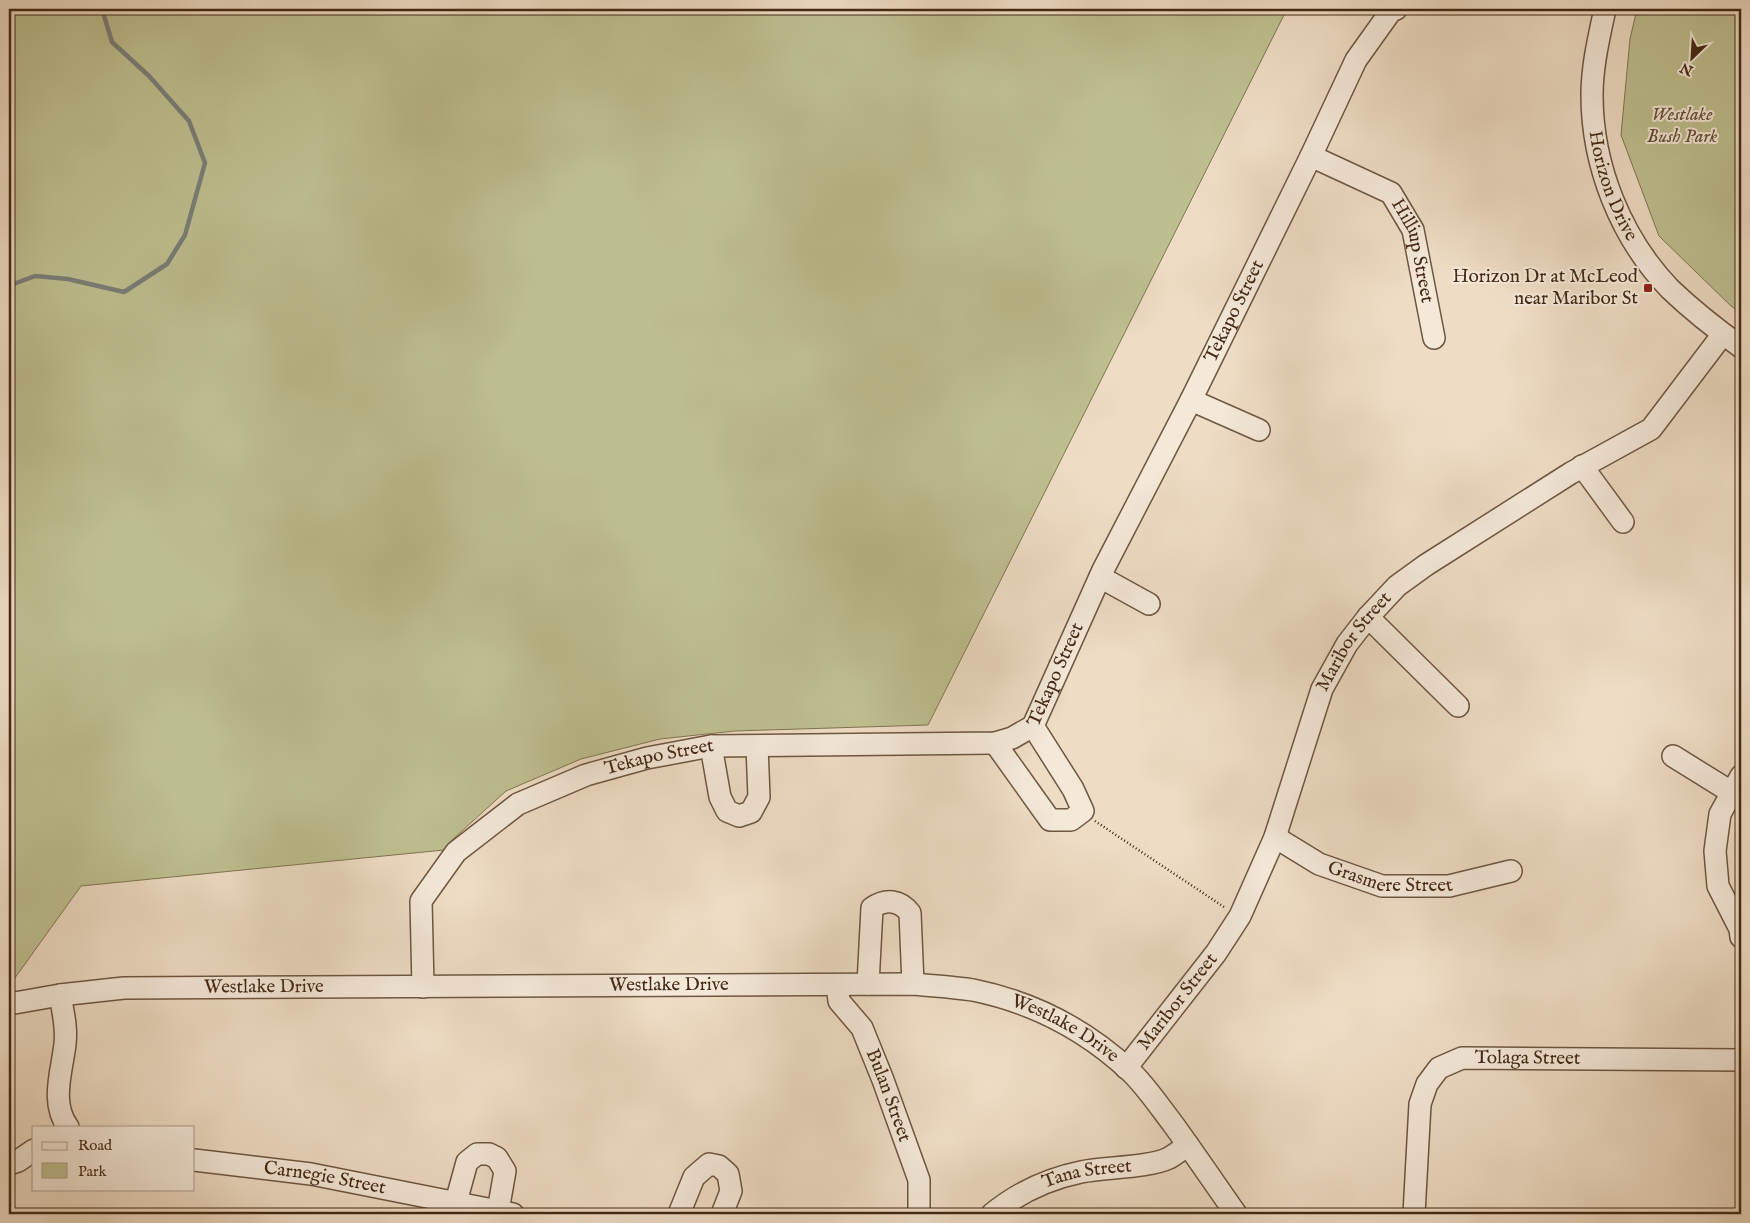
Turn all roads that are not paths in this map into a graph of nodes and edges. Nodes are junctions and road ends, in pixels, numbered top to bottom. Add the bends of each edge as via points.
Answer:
1 (1396, 9) edge
2 (1605, 9) edge
3 (1311, 156) junction
4 (1723, 334) junction
5 (1434, 338) dead end
6 (1741, 347) edge
7 (1191, 400) junction
8 (1259, 430) dead end
9 (1582, 466) junction
10 (1623, 522) dead end
11 (1100, 577) junction
12 (1149, 604) dead end
13 (1368, 617) junction
14 (1458, 706) dead end
15 (1033, 726) junction
16 (995, 743) junction
17 (711, 746) junction
18 (757, 746) junction
19 (1674, 756) dead end
20 (1736, 784) edge
21 (1275, 837) junction
22 (1511, 871) dead end
23 (1741, 937) edge
24 (868, 984) junction
25 (913, 984) junction
26 (837, 985) junction
27 (423, 987) junction
28 (60, 995) junction
29 (9, 1004) edge
30 (1741, 1060) edge
31 (1126, 1068) junction
32 (66, 1126) edge
33 (1188, 1145) junction
34 (32, 1151) edge
35 (195, 1160) edge
36 (9, 1164) edge
37 (456, 1202) junction
38 (506, 1213) edge
39 (680, 1214) edge
40 (722, 1214) edge
41 (920, 1214) edge
42 (992, 1214) edge
43 (1236, 1214) edge
44 (1414, 1214) edge

1 - 3 street, Tekapo Street via 1391,11 1356,60
2 - 4 street, Horizon Drive via 1592,94 1593,124 1609,189 1636,246 1658,274 1686,304
3 - 5 street, Hilliup Street via 1391,193 1413,230
3 - 7 street, Tekapo Street
4 - 6 street, Horizon Drive
4 - 9 street, Maribor Street via 1651,429
7 - 8 street
7 - 11 street, Tekapo Street
9 - 10 street
9 - 13 street, Maribor Street via 1426,565 1397,586
11 - 12 street
11 - 15 street, Tekapo Street
13 - 14 street
13 - 21 street, Maribor Street via 1347,644 1322,689
15 - 16 street, Tekapo Street
15 - 16 street via 1083,811 1071,820 1050,820
16 - 18 street, Tekapo Street
17 - 18 street, Tekapo Street
17 - 18 street via 720,797 727,811 739,816 751,812 759,796
17 - 27 street, Tekapo Street via 647,758 586,775 518,804 456,852 421,901
19 - 20 street
20 - 23 street via 1720,814 1715,851 1718,886
21 - 22 street, Grasmere Street via 1319,864 1382,886 1449,886
21 - 31 street, Maribor Street via 1240,916 1216,953
24 - 25 street, Westlake Drive
24 - 25 street via 872,908 893,902 904,906 910,913
24 - 26 street, Westlake Drive
25 - 31 street, Westlake Drive via 972,990 1020,1004 1066,1024
26 - 27 street, Westlake Drive
26 - 41 street, Bulan Street via 839,1001 862,1028 883,1080 919,1180
27 - 28 street, Westlake Drive via 124,988
28 - 29 street, Westlake Drive
28 - 32 street via 66,1023 58,1090
30 - 44 street, Tolaga Street via 1462,1058 1439,1068 1427,1084 1420,1104
31 - 33 street, Westlake Drive via 1153,1097
33 - 42 street, Tana Street via 1157,1162 1081,1172 1044,1182 1010,1199
33 - 43 street, Westlake Drive
34 - 36 street
35 - 37 street, Carnegie Street via 311,1174
37 - 38 street, Carnegie Street
37 - 38 street via 467,1162 477,1154 489,1154 497,1158 504,1171
39 - 40 street via 694,1177 709,1164 728,1174 731,1191

